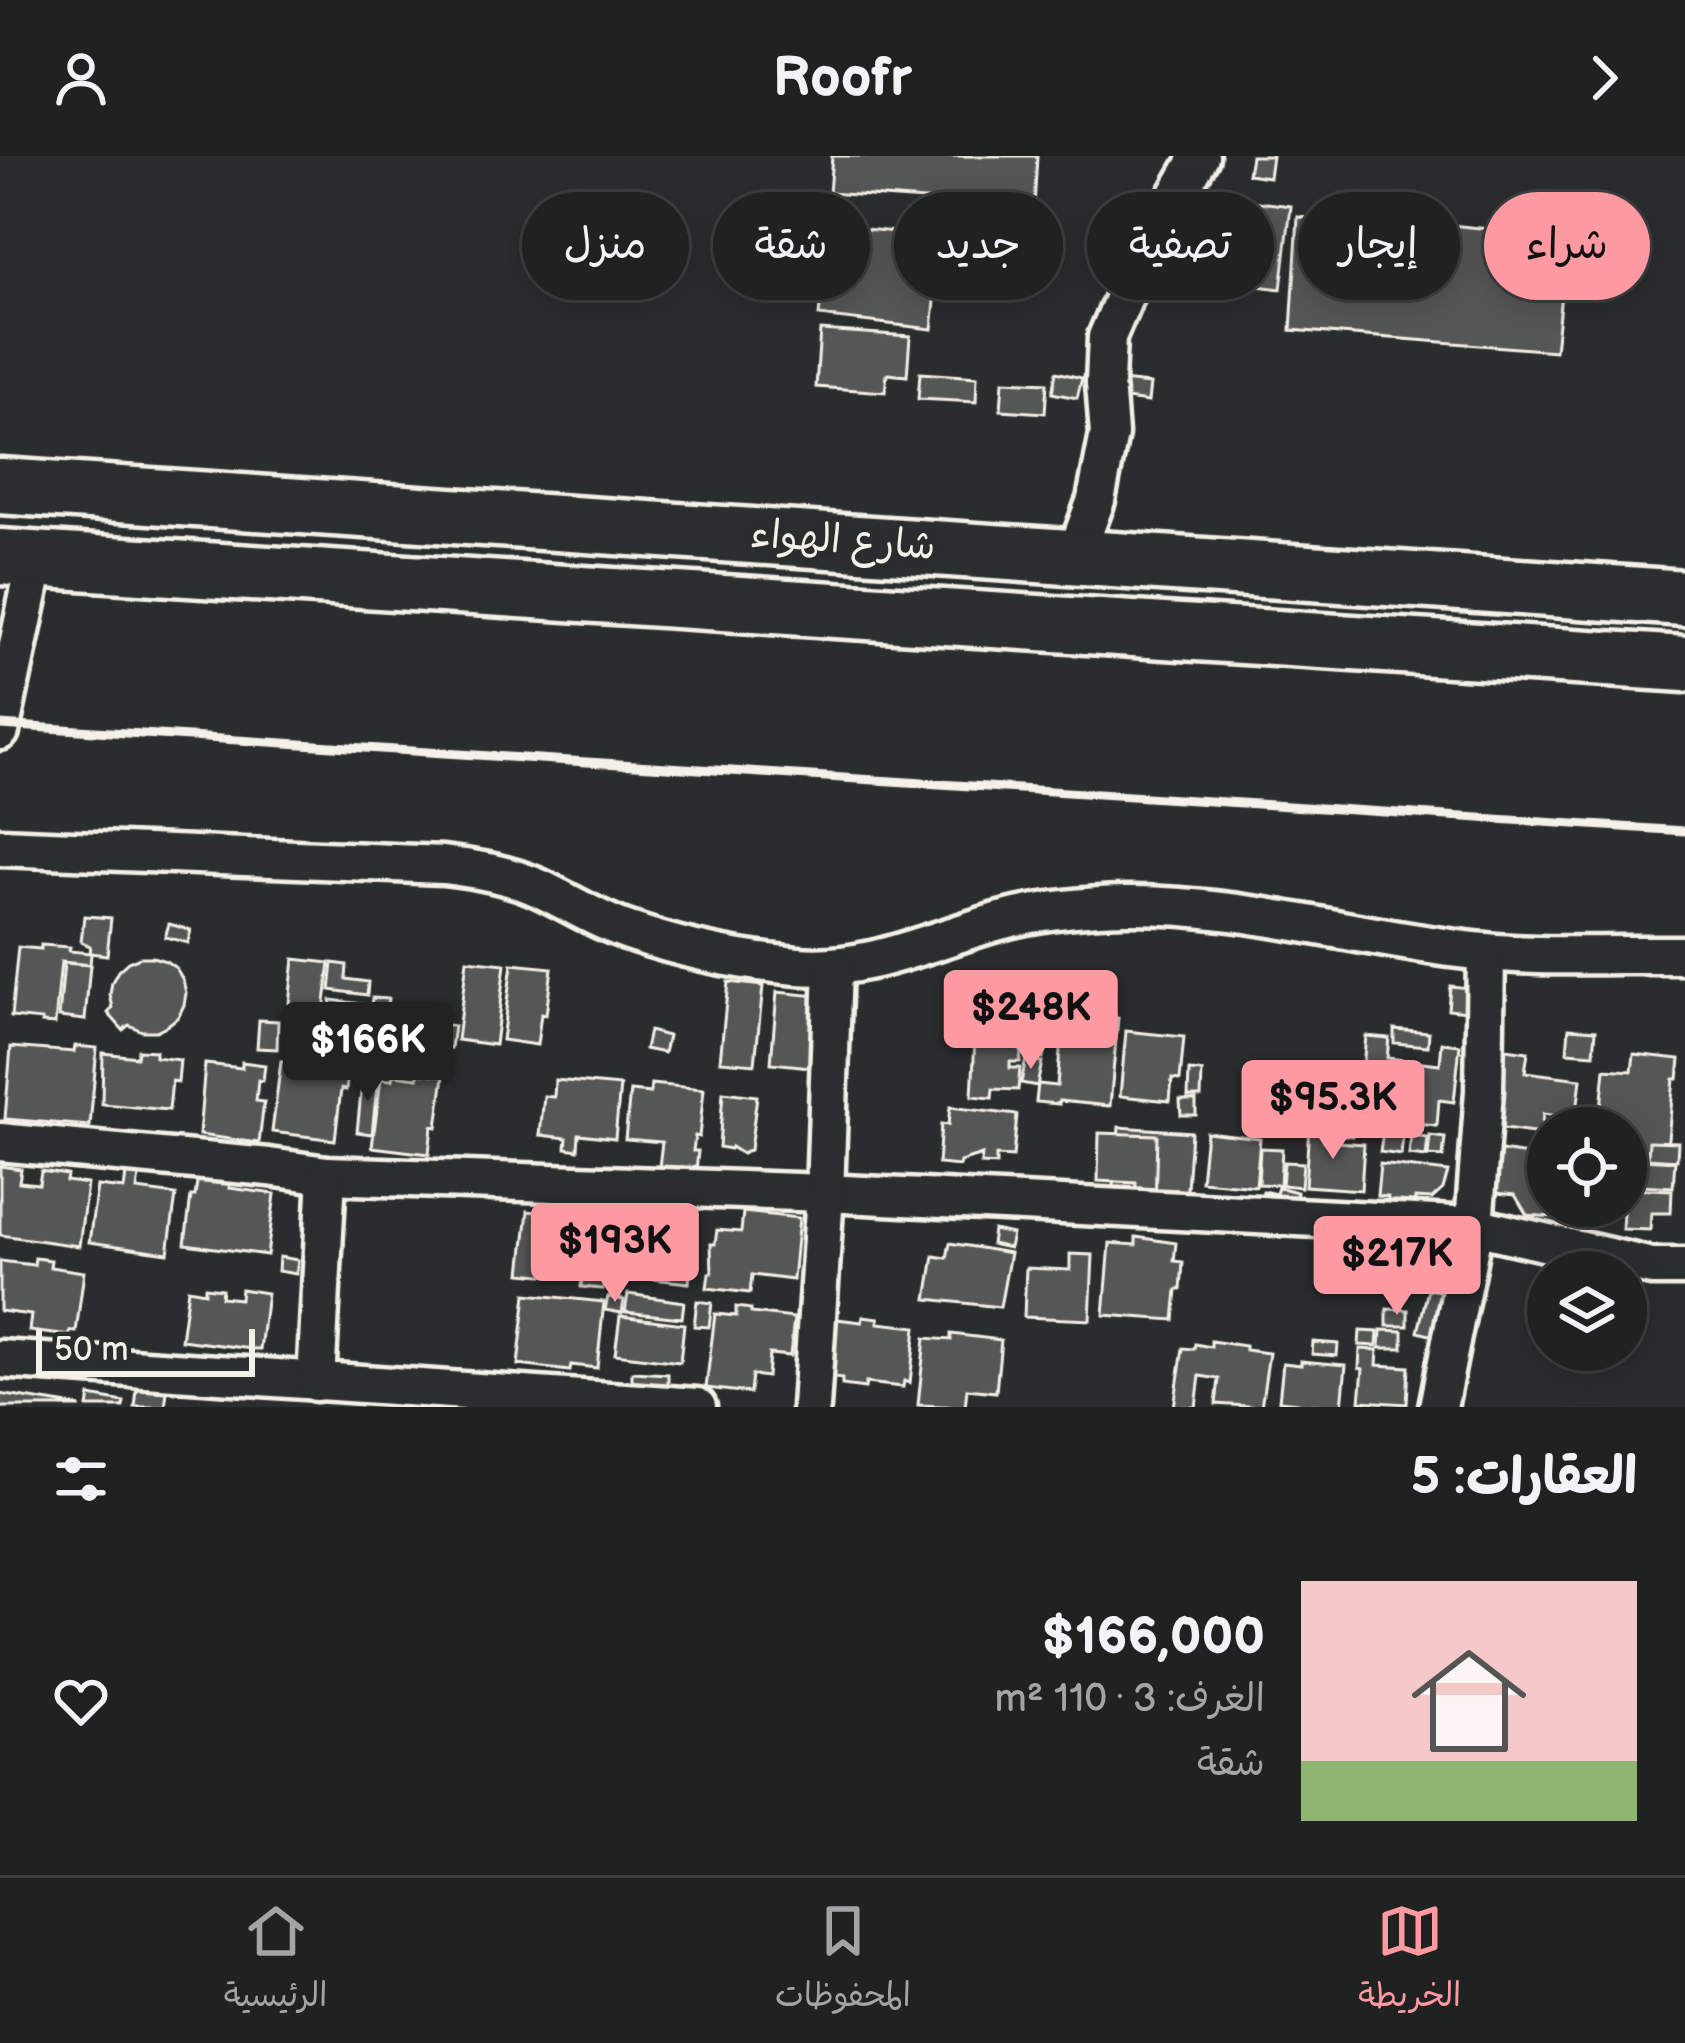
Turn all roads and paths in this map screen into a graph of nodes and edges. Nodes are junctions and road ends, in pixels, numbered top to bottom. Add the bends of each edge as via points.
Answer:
1 (1200, 156) edge
2 (0, 487) edge
3 (1075, 556) junction
4 (18, 559) edge
5 (1685, 598) edge
6 (1685, 664) edge
7 (0, 731) edge
8 (0, 847) edge
9 (1486, 952) junction
10 (1685, 955) edge
11 (833, 968) junction
12 (0, 1142) edge
13 (327, 1175) junction
14 (825, 1192) junction
15 (1474, 1226) junction
16 (1685, 1267) edge
17 (0, 1359) edge
18 (316, 1382) junction
19 (697, 1407) edge
20 (811, 1407) edge
21 (1438, 1407) edge

1 - 3 street via 1107,337 1109,434
2 - 3 highway, شارع الهواء
3 - 5 highway, شارع الهواء
4 - 6 highway, شارع الهواء
4 - 7 street
8 - 11 street via 490,871 628,931 717,955
9 - 10 street
9 - 11 street via 1130,905 1004,920
9 - 15 street
11 - 14 street
12 - 13 street
13 - 14 street
13 - 18 street
14 - 15 street
14 - 20 street
15 - 16 street via 1652,1267
15 - 21 street
17 - 18 street
18 - 19 street

